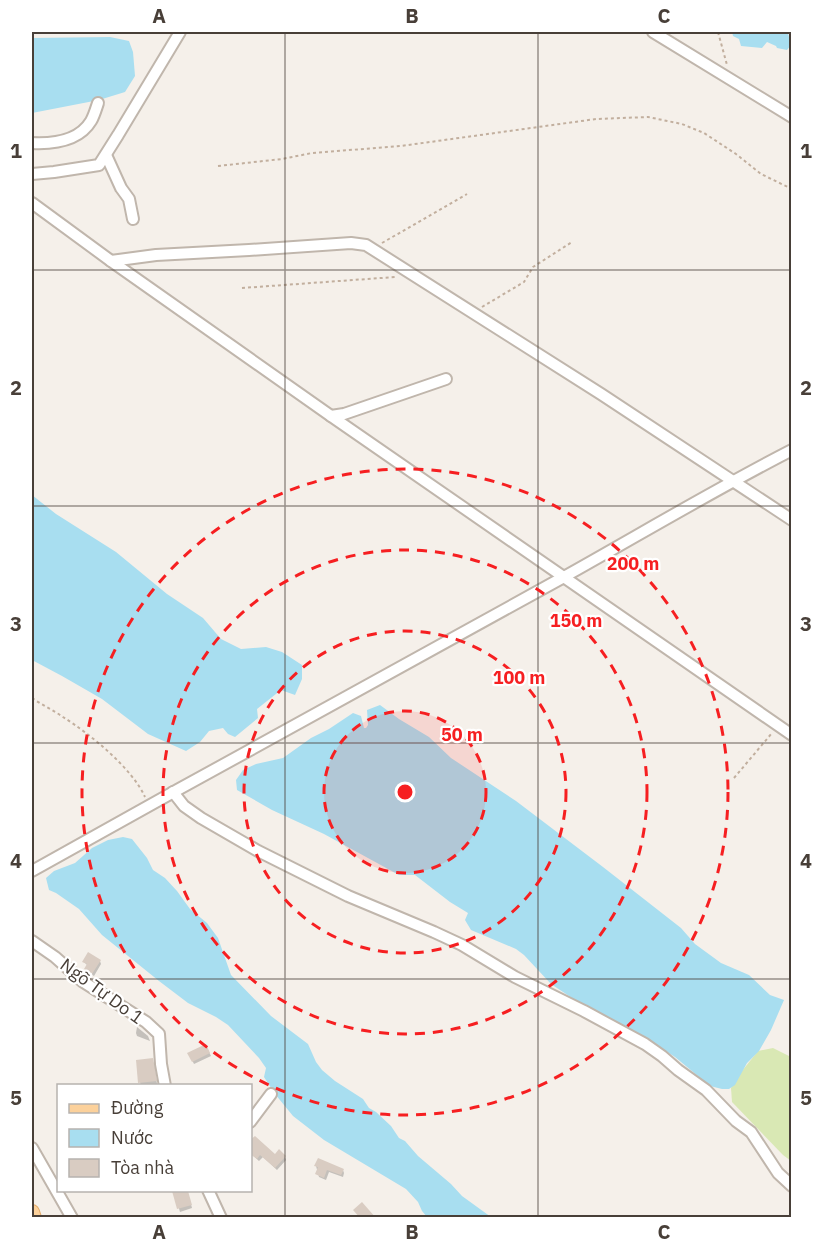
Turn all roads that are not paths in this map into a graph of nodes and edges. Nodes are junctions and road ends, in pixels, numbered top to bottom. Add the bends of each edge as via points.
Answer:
1 (180, 32) edge
2 (653, 32) edge
3 (98, 103) dead end
4 (792, 117) edge
5 (32, 142) edge
6 (106, 155) junction
7 (32, 174) edge
8 (32, 203) edge
9 (134, 219) dead end
10 (111, 261) junction
11 (446, 379) dead end
12 (331, 416) junction
13 (792, 450) edge
14 (732, 480) junction
15 (792, 520) edge
16 (563, 577) junction
17 (792, 735) edge
18 (173, 792) junction
19 (32, 871) edge
20 (32, 941) edge
21 (165, 1084) edge
22 (271, 1094) dead end
23 (252, 1119) edge
24 (32, 1148) edge
25 (55, 1182) edge
26 (792, 1186) edge
27 (60, 1192) edge
28 (208, 1192) edge
29 (32, 1212) edge
30 (34, 1218) edge
31 (72, 1218) edge
32 (221, 1218) edge

1 - 6 street
2 - 4 street
3 - 5 street via 91,122 69,139
6 - 7 street via 99,165
6 - 9 street via 129,199
8 - 10 street
10 - 12 street
10 - 14 street via 156,255 366,245
11 - 12 street
12 - 16 street
13 - 14 street
14 - 15 street
14 - 16 street
16 - 17 street
16 - 18 street
18 - 19 street
18 - 26 street via 201,818 258,851 348,896 462,945 645,1044 706,1090 751,1132 778,1173
20 - 21 street, Ngõ Tự Do 1 via 159,1034
22 - 23 street
24 - 25 street
27 - 31 street
28 - 32 street
29 - 30 main road

